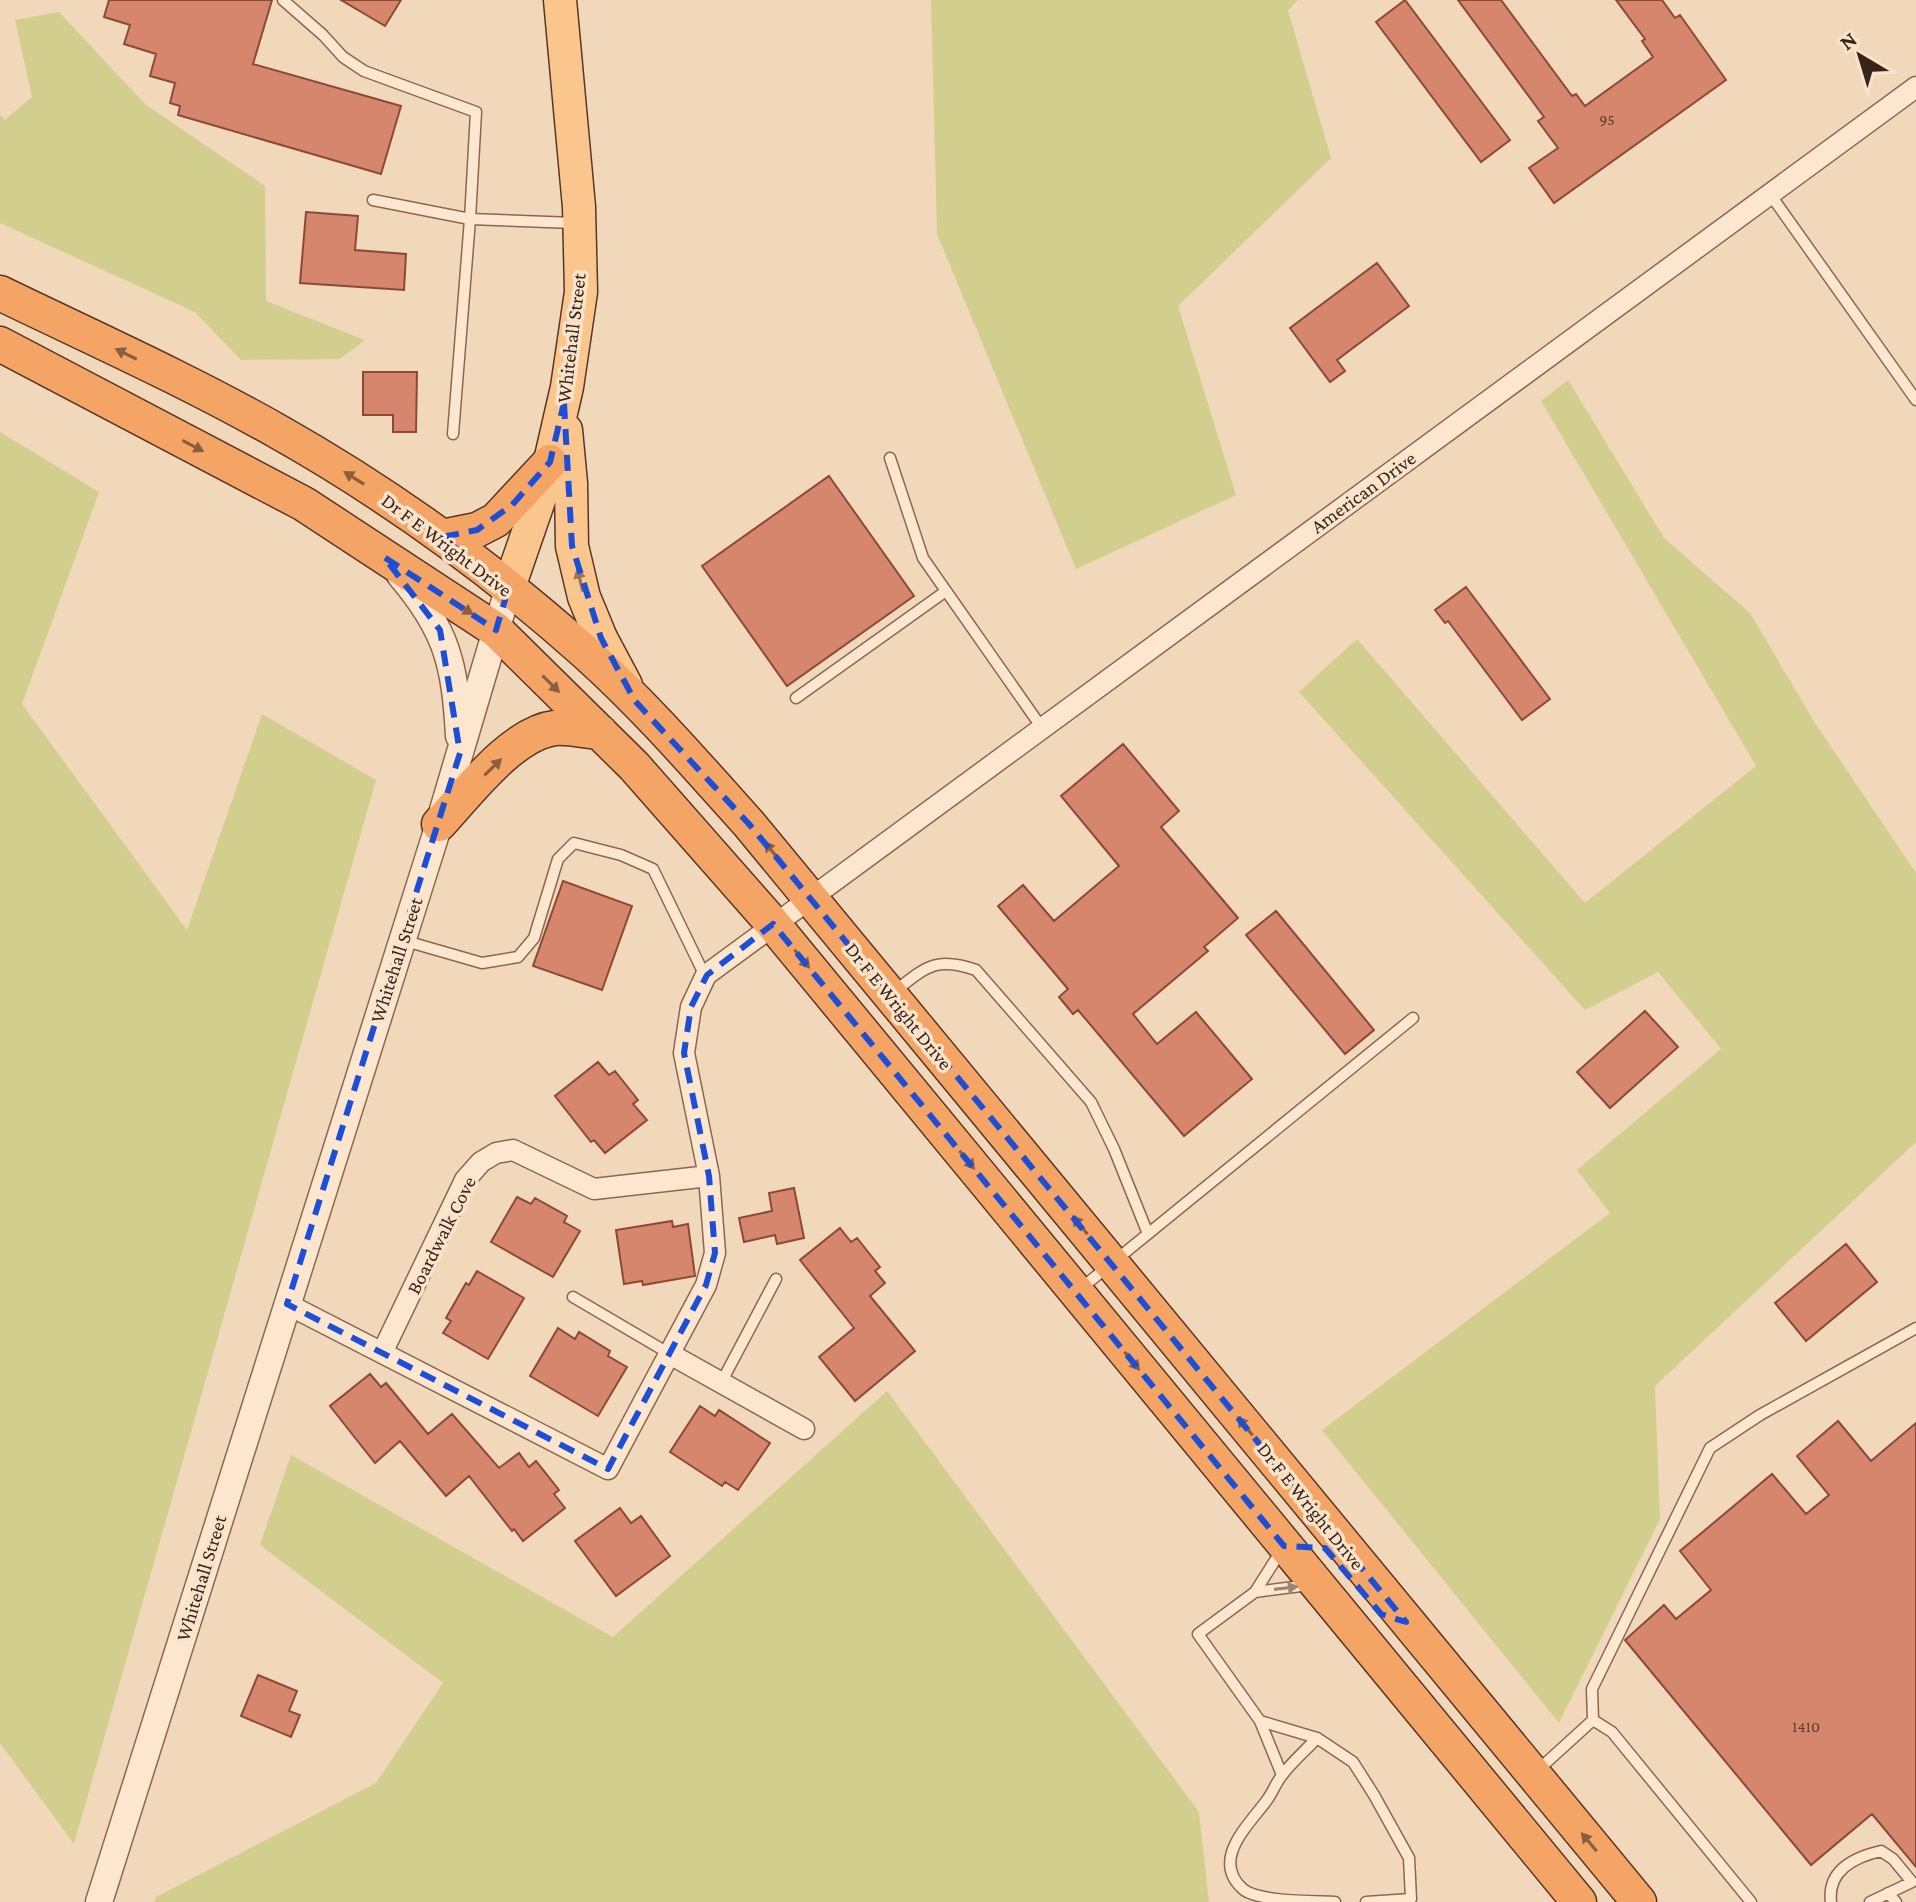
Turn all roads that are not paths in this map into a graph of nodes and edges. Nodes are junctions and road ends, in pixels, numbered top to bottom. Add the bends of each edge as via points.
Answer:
1 (283, 0) edge
2 (560, 0) edge
3 (1916, 87) edge
4 (1770, 194) junction
5 (373, 200) dead end
6 (470, 219) junction
7 (580, 223) junction
8 (0, 293) edge
9 (0, 344) edge
10 (1916, 400) edge
11 (564, 403) junction
12 (453, 434) dead end
13 (890, 458) dead end
14 (550, 462) junction
15 (442, 537) junction
16 (384, 557) junction
17 (508, 590) junction
18 (946, 591) junction
19 (496, 630) junction
20 (796, 698) dead end
21 (635, 701) junction
22 (1042, 728) junction
23 (600, 732) junction
24 (460, 753) junction
25 (439, 824) junction
26 (810, 898) junction
27 (773, 924) junction
28 (402, 940) junction
29 (705, 978) junction
30 (890, 995) junction
31 (1413, 1018) dead end
32 (709, 1176) junction
33 (1148, 1234) junction
34 (1111, 1264) junction
35 (776, 1279) dead end
36 (1076, 1292) junction
37 (573, 1297) dead end
38 (287, 1304) junction
39 (1916, 1328) edge
40 (382, 1353) junction
41 (670, 1354) junction
42 (721, 1383) junction
43 (804, 1429) dead end
44 (1284, 1546) junction
45 (1316, 1585) junction
46 (1255, 1592) junction
47 (1406, 1622) junction
48 (1593, 1720) junction
49 (1260, 1721) junction
50 (1317, 1738) junction
51 (1282, 1775) junction
52 (1532, 1775) junction
53 (1888, 1893) junction
54 (1411, 1900) edge
55 (99, 1902) edge
56 (1335, 1902) edge
57 (1366, 1902) edge
58 (1579, 1902) edge
59 (1639, 1902) edge
60 (1751, 1902) edge
61 (1831, 1902) edge
62 (1870, 1902) edge
63 (1896, 1902) edge

1 - 6 lane via 364,71 476,112
2 - 7 main road, Whitehall Street
3 - 4 street, American Drive
4 - 10 lane
4 - 22 street, American Drive
5 - 6 lane
6 - 7 lane
6 - 12 lane
7 - 11 main road, Whitehall Street via 581,292
15 -> 8 highway, Dr F E Wright Drive via 278,431
9 -> 16 highway via 304,504
11 - 14 main road, Whitehall Street
21 -> 11 main road via 584,597 572,546
13 - 18 lane via 923,558
14 - 15 highway via 496,520
14 - 17 main road, Whitehall Street
15 - 17 highway, Dr F E Wright Drive
16 -> 19 highway
16 - 24 street via 440,630 450,660
17 - 19 street, Whitehall Street
17 - 21 highway, Dr F E Wright Drive
18 - 20 lane
18 - 22 lane
19 -> 23 highway
19 - 24 street, Whitehall Street
26 -> 21 highway, Dr F E Wright Drive
22 - 26 street, American Drive
25 -> 23 highway via 493,765 522,742 556,728
23 - 27 highway
24 - 25 street, Whitehall Street
25 - 28 street, Whitehall Street
26 - 27 street
26 - 30 highway, Dr F E Wright Drive
27 - 29 street
27 -> 36 highway
28 - 29 lane via 482,963 518,957 534,938 558,859 574,843 653,869
28 - 38 street, Whitehall Street
29 - 32 street via 691,1007 684,1053
30 - 33 lane via 923,969 953,962 976,970 1091,1102
34 -> 30 highway, Dr F E Wright Drive
31 - 33 lane
32 - 40 street, Boardwalk Cove via 594,1189 513,1150 496,1153 465,1180
32 - 41 street via 715,1253 706,1285
33 - 34 lane
34 - 36 lane
47 -> 34 highway, Dr F E Wright Drive
35 - 42 lane
36 -> 44 highway
37 - 41 lane
38 - 40 street
38 - 55 street, Whitehall Street
39 - 48 lane via 1710,1448 1592,1689
40 - 41 street via 608,1469
41 - 42 street
42 - 43 street
44 - 45 highway
44 - 46 lane
44 - 47 highway via 1325,1548 1381,1614
46 -> 45 lane
45 - 58 highway
46 - 49 lane via 1198,1634
47 - 52 highway, Dr F E Wright Drive
48 - 52 lane
48 - 60 lane via 1612,1732
49 - 50 lane
49 - 51 lane
50 - 51 lane
50 - 54 lane via 1353,1762 1374,1795 1409,1858
51 - 56 lane via 1236,1839 1232,1875 1245,1891 1266,1898
59 -> 52 highway, Dr F E Wright Drive
53 - 61 lane via 1912,1882 1881,1851 1847,1864 1835,1876
53 - 62 lane
53 - 63 lane
54 - 57 lane

